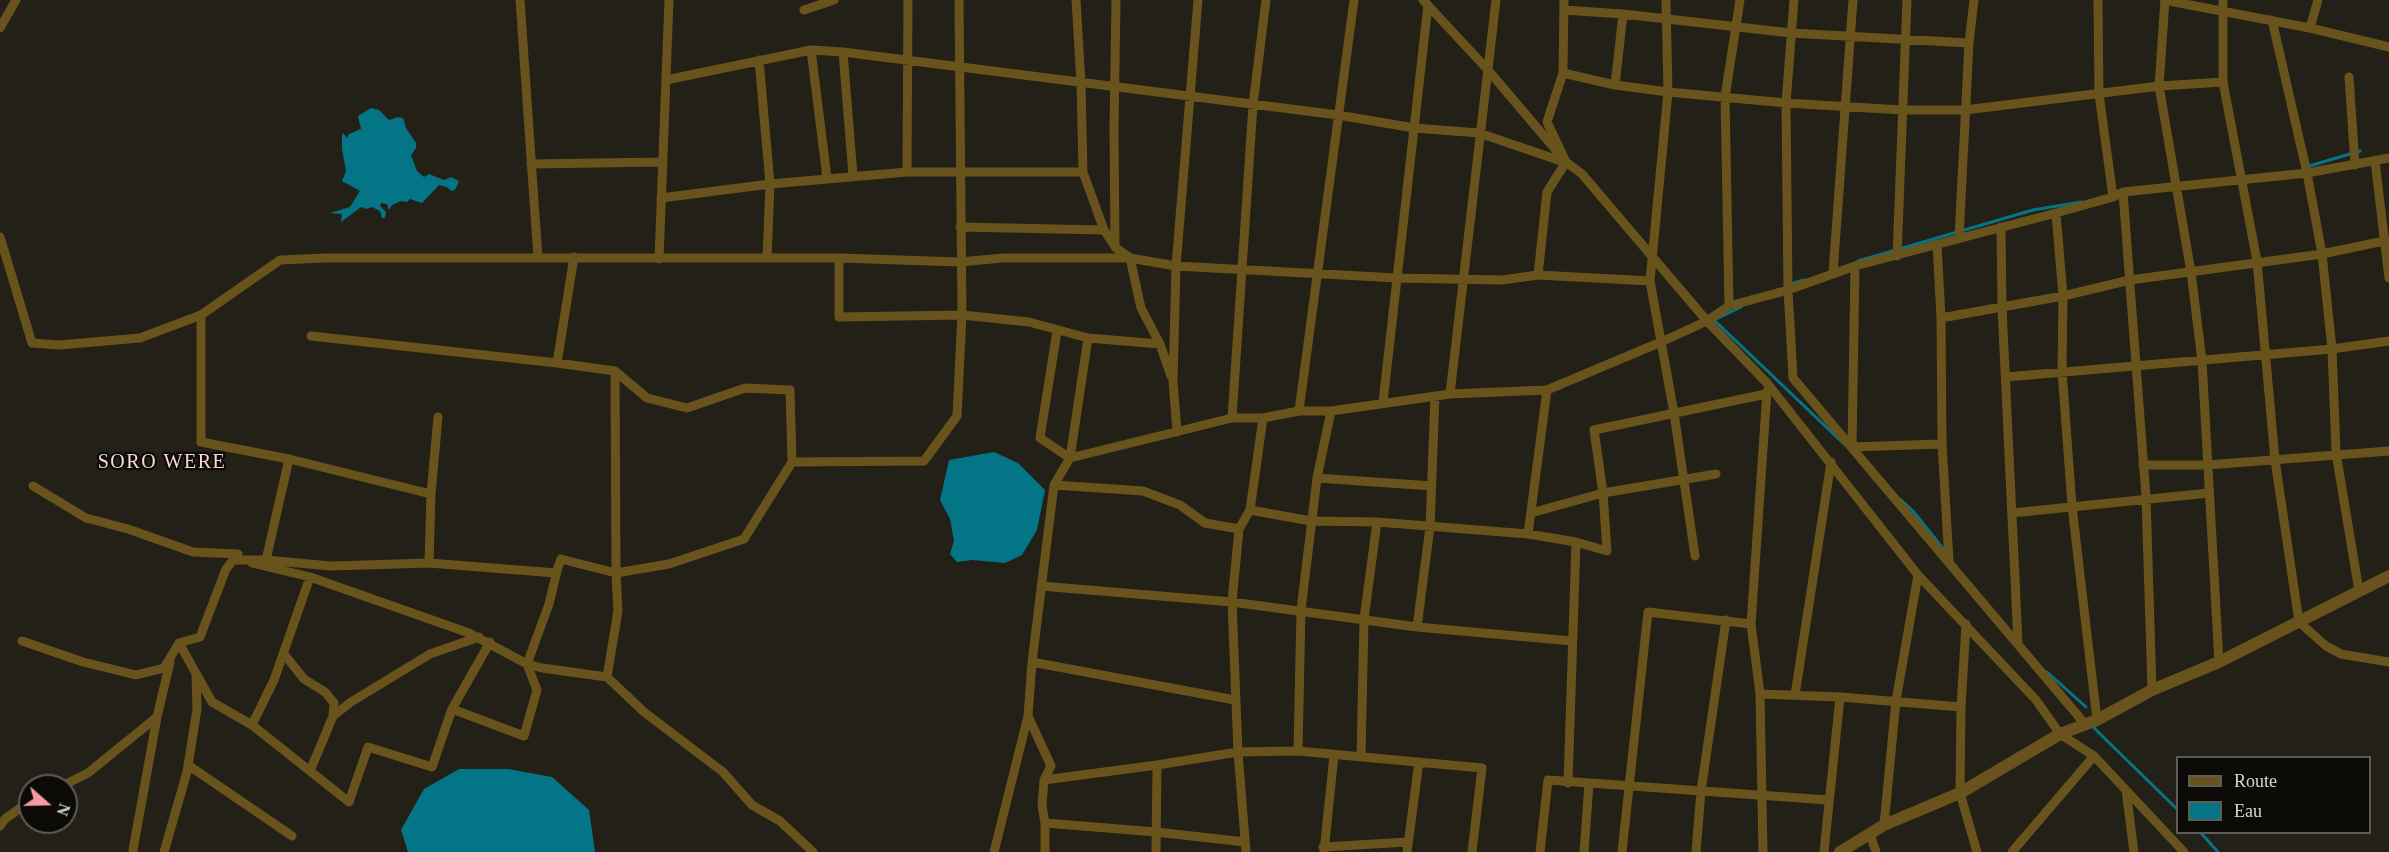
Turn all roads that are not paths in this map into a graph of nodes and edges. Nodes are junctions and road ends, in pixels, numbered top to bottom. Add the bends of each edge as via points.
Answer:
1 (16, 0) edge
2 (520, 0) edge
3 (669, 0) edge
4 (834, 0) edge
5 (909, 0) edge
6 (959, 0) edge
7 (1076, 0) edge
8 (1116, 0) edge
9 (1198, 0) edge
10 (1266, 0) edge
11 (1354, 0) edge
12 (1496, 0) edge
13 (1666, 0) edge
14 (1740, 0) edge
15 (1794, 0) edge
16 (1853, 0) edge
17 (1907, 0) edge
18 (1974, 0) edge
19 (2098, 0) edge
20 (2164, 0) edge
21 (2223, 0) edge
22 (2318, 0) edge
23 (1425, 3) edge
24 (1564, 5) edge
25 (804, 10) dead end
26 (2222, 11) junction
27 (1623, 14) junction
28 (1667, 19) junction
29 (2272, 20) junction
30 (0, 28) edge
31 (1737, 28) junction
32 (2310, 28) junction
33 (1791, 33) junction
34 (1849, 37) junction
35 (1905, 40) junction
36 (1969, 43) junction
37 (2389, 47) edge
38 (811, 50) junction
39 (843, 52) junction
40 (759, 60) junction
41 (908, 61) junction
42 (960, 67) junction
43 (1488, 70) junction
44 (1563, 72) junction
45 (2349, 77) dead end
46 (666, 80) junction
47 (2223, 82) junction
48 (1081, 83) junction
49 (1615, 85) junction
50 (2159, 86) junction
51 (1115, 87) junction
52 (1668, 92) junction
53 (2099, 94) junction
54 (1190, 96) junction
55 (1725, 97) junction
56 (1786, 103) junction
57 (1253, 105) junction
58 (1844, 108) junction
59 (1902, 110) junction
60 (1965, 111) junction
61 (1338, 115) junction
62 (1414, 128) junction
63 (1479, 133) junction
64 (2389, 158) edge
65 (2375, 161) junction
66 (663, 162) junction
67 (1566, 162) junction
68 (531, 164) junction
69 (2355, 165) junction
70 (907, 172) junction
71 (1083, 172) junction
72 (961, 173) junction
73 (2307, 173) junction
74 (853, 176) junction
75 (827, 178) junction
76 (2242, 179) junction
77 (770, 184) junction
78 (2178, 187) junction
79 (2122, 192) junction
80 (2113, 197) junction
81 (661, 198) junction
82 (2056, 213) junction
83 (960, 227) junction
84 (2001, 227) junction
85 (1104, 230) junction
86 (0, 237) edge
87 (1959, 238) junction
88 (2386, 240) edge
89 (1937, 244) junction
90 (1116, 248) junction
91 (2322, 254) junction
92 (1652, 255) junction
93 (1897, 255) junction
94 (574, 257) junction
95 (538, 258) junction
96 (767, 258) junction
97 (839, 258) junction
98 (1130, 258) junction
99 (659, 259) junction
100 (2257, 261) junction
101 (960, 262) junction
102 (1176, 266) junction
103 (1855, 266) junction
104 (1243, 268) junction
105 (2192, 272) junction
106 (1833, 273) junction
107 (1317, 274) junction
108 (1538, 274) junction
109 (1397, 278) junction
110 (2389, 278) edge
111 (2130, 280) junction
112 (1464, 281) junction
113 (1650, 281) junction
114 (1788, 290) junction
115 (2063, 296) junction
116 (1729, 306) junction
117 (2002, 307) junction
118 (201, 315) junction
119 (962, 315) junction
120 (1941, 318) junction
121 (1707, 321) junction
122 (1057, 331) junction
123 (311, 336) dead end
124 (1088, 338) junction
125 (2389, 341) edge
126 (1661, 342) junction
127 (1160, 344) junction
128 (2332, 349) junction
129 (2266, 354) junction
130 (2202, 361) junction
131 (557, 363) junction
132 (2135, 367) junction
133 (615, 371) junction
134 (2062, 371) junction
135 (2006, 377) junction
136 (1173, 381) junction
137 (1767, 383) junction
138 (1547, 390) junction
139 (1450, 394) junction
140 (1767, 394) junction
141 (1435, 396) junction
142 (1383, 402) junction
143 (1299, 411) junction
144 (1331, 411) junction
145 (1674, 413) junction
146 (438, 417) dead end
147 (1232, 418) junction
148 (1263, 418) junction
149 (1177, 432) junction
150 (1942, 444) junction
151 (1852, 447) junction
152 (2389, 451) edge
153 (2336, 453) junction
154 (1070, 458) junction
155 (288, 459) junction
156 (2275, 460) junction
157 (792, 462) junction
158 (1831, 462) junction
159 (2143, 465) junction
160 (2207, 465) junction
161 (1716, 474) dead end
162 (1317, 478) junction
163 (1685, 480) junction
164 (1054, 485) junction
165 (33, 486) dead end
166 (1432, 486) junction
167 (2209, 493) junction
168 (431, 494) junction
169 (1603, 494) junction
170 (2146, 498) junction
171 (2072, 506) junction
172 (1250, 510) junction
173 (1531, 513) junction
174 (2012, 513) junction
175 (1311, 521) junction
176 (1377, 522) junction
177 (1430, 527) junction
178 (1239, 530) junction
179 (1528, 534) junction
180 (1576, 542) junction
181 (1695, 556) dead end
182 (237, 557) junction
183 (561, 559) junction
184 (266, 560) junction
185 (1949, 561) junction
186 (429, 563) junction
187 (616, 573) junction
188 (1918, 575) junction
189 (2389, 576) edge
190 (310, 577) junction
191 (1041, 586) junction
192 (2359, 591) junction
193 (1232, 602) junction
194 (1302, 610) junction
195 (1364, 619) junction
196 (1726, 620) junction
197 (2299, 622) junction
198 (1751, 624) junction
199 (1966, 624) junction
200 (1417, 627) junction
201 (479, 638) junction
202 (22, 641) dead end
203 (1572, 641) junction
204 (490, 642) junction
205 (2018, 642) junction
206 (179, 643) junction
207 (284, 654) junction
208 (170, 660) junction
209 (1032, 662) junction
210 (2219, 662) junction
211 (2389, 663) edge
212 (527, 664) junction
213 (196, 674) junction
214 (607, 677) junction
215 (2152, 690) junction
216 (1760, 694) junction
217 (1795, 695) junction
218 (1840, 697) junction
219 (1235, 700) junction
220 (1896, 701) junction
221 (1961, 707) junction
222 (452, 709) junction
223 (333, 716) junction
224 (1028, 716) junction
225 (157, 717) junction
226 (2091, 722) junction
227 (252, 725) junction
228 (2060, 734) junction
229 (1298, 751) junction
230 (1238, 752) junction
231 (1334, 755) junction
232 (2094, 756) junction
233 (1361, 757) junction
234 (1419, 762) junction
235 (188, 765) junction
236 (1157, 765) junction
237 (310, 771) junction
238 (78, 778) edge
239 (1044, 780) junction
240 (1568, 783) junction
241 (1589, 784) junction
242 (1629, 786) junction
243 (2126, 790) junction
244 (1701, 791) junction
245 (1960, 793) junction
246 (1761, 797) junction
247 (1828, 800) junction
248 (18, 810) edge
249 (1045, 823) junction
250 (1884, 825) junction
251 (0, 826) edge
252 (1156, 832) junction
253 (1870, 834) junction
254 (292, 836) dead end
255 (1245, 847) edge
256 (1407, 847) edge
257 (1324, 849) edge
258 (133, 850) dead end
259 (164, 852) edge
260 (813, 852) edge
261 (994, 852) edge
262 (1045, 852) edge
263 (1156, 852) edge
264 (1472, 852) edge
265 (1540, 852) edge
266 (1584, 852) edge
267 (1622, 852) edge
268 (1696, 852) edge
269 (1763, 852) edge
270 (1824, 852) edge
271 (1840, 852) edge
272 (1876, 852) edge
273 (1977, 852) edge
274 (2012, 852) edge
275 (2134, 852) edge
276 (2184, 852) edge

1 - 30 street
2 - 68 street
3 - 46 street
4 - 25 street
5 - 41 street
6 - 42 street
7 - 48 street
8 - 51 street
9 - 54 street
10 - 57 street
11 - 61 street
12 - 43 street
13 - 28 street
14 - 31 street
15 - 33 street
16 - 34 street
17 - 35 street
18 - 36 street
19 - 53 street
20 - 26 street
20 - 50 street
21 - 26 street
22 - 32 street
23 - 43 street
23 - 62 street
24 - 27 street
24 - 44 street
26 - 29 street
26 - 47 street
27 - 28 street
27 - 49 street
28 - 31 street
28 - 52 street
29 - 32 street
29 - 73 street
31 - 33 street
31 - 55 street
32 - 37 street
33 - 34 street
33 - 56 street
34 - 35 street
34 - 58 street
35 - 36 street
35 - 59 street
36 - 60 street
38 - 39 street
38 - 40 street
38 - 75 street
39 - 41 street
39 - 74 street
40 - 46 street
40 - 77 street
41 - 42 street
41 - 70 street
42 - 48 street
42 - 72 street
43 - 63 street
43 - 67 street
44 - 49 street
44 - 67 street via 1547,122
45 - 69 street
46 - 66 street
47 - 50 street
47 - 76 street
48 - 51 street
48 - 71 street
49 - 52 street
50 - 53 street
50 - 78 street
51 - 54 street
51 - 90 street
52 - 55 street
52 - 92 street
53 - 60 street
53 - 80 street
54 - 57 street
54 - 102 street
55 - 56 street
55 - 116 street
56 - 58 street
56 - 114 street
57 - 61 street
57 - 104 street
58 - 59 street
58 - 106 street
59 - 60 street
59 - 93 street
60 - 87 street
61 - 62 street
61 - 107 street
62 - 63 street
62 - 109 street
63 - 67 street
63 - 112 street
64 - 65 street
65 - 69 street
65 - 88 street
66 - 68 street
66 - 81 street
67 - 92 street via 1582,174
67 - 108 street via 1547,192
68 - 95 street
69 - 73 street
70 - 72 street
70 - 74 street
71 - 72 street
71 - 85 street
72 - 83 street
73 - 76 street
73 - 91 street
74 - 75 street
75 - 77 street
76 - 78 street
76 - 100 street
77 - 81 street
77 - 96 street
78 - 79 street
78 - 105 street
79 - 80 street
79 - 111 street
80 - 82 street
81 - 99 street
82 - 84 street
82 - 115 street
83 - 85 street
83 - 101 street
84 - 87 street
84 - 117 street
85 - 90 street
86 - 118 street via 32,343 59,345 140,338
87 - 89 street
88 - 91 street
88 - 110 street
89 - 93 street
89 - 120 street
90 - 98 street
91 - 100 street
91 - 128 street
92 - 113 street
92 - 121 street
93 - 103 street
94 - 95 street
94 - 99 street
94 - 131 street
95 - 118 street via 280,260
96 - 97 street
96 - 99 street
97 - 101 street
97 - 119 street via 839,317
98 - 101 street
98 - 102 street
98 - 127 street via 1141,308
100 - 105 street
100 - 129 street
101 - 119 street
102 - 104 street
102 - 136 street
103 - 106 street
103 - 151 street
104 - 107 street
104 - 147 street
105 - 111 street
105 - 130 street
106 - 114 street
107 - 109 street
107 - 143 street
108 - 112 street
108 - 113 street
109 - 112 street
109 - 142 street
111 - 115 street
111 - 132 street
112 - 139 street
113 - 126 street
114 - 116 street
114 - 151 street via 1794,378
115 - 117 street
115 - 134 street
116 - 121 street
117 - 120 street
117 - 135 street
118 - 155 street via 201,441
119 - 122 street via 1029,322
119 - 157 street via 957,416 924,460
120 - 150 street
121 - 126 street
121 - 137 street
122 - 124 street
122 - 154 street via 1040,438
123 - 131 street
124 - 127 street
124 - 154 street
125 - 128 street
126 - 138 street
126 - 145 street
127 - 136 street
128 - 129 street
128 - 153 street
129 - 130 street
129 - 156 street
130 - 132 street
130 - 160 street
131 - 133 street
132 - 134 street
132 - 159 street
133 - 157 street via 647,398 687,408 745,388 790,390
133 - 187 street
134 - 135 street
134 - 171 street
135 - 174 street
136 - 149 street
137 - 140 street
137 - 158 street
138 - 139 street
138 - 173 street
139 - 141 street
140 - 145 street
140 - 198 street
141 - 142 street
141 - 166 street
142 - 144 street
143 - 144 street
143 - 148 street
144 - 162 street
145 - 163 street
145 - 169 street via 1594,430
146 - 168 street
147 - 148 street
147 - 149 street
148 - 172 street
149 - 154 street
150 - 151 street
150 - 185 street
151 - 185 street
152 - 153 street
153 - 156 street
153 - 192 street
154 - 164 street
155 - 168 street
155 - 184 street
156 - 160 street
156 - 197 street
157 - 187 street via 744,539 669,564
158 - 188 street
158 - 217 street
159 - 160 street
159 - 170 street
160 - 167 street
161 - 163 street
162 - 166 street
162 - 175 street
163 - 169 street
163 - 181 street
164 - 178 street via 1143,491 1180,505 1205,523
164 - 191 street
165 - 182 street via 86,518 193,552
166 - 177 street
167 - 170 street
167 - 210 street
168 - 186 street
169 - 173 street
169 - 180 street via 1607,551
170 - 171 street
170 - 215 street
171 - 174 street
171 - 226 street
172 - 175 street
172 - 178 street
173 - 179 street
174 - 205 street
175 - 176 street
175 - 194 street
176 - 177 street
176 - 195 street
177 - 179 street
177 - 200 street
178 - 193 street
179 - 180 street
180 - 203 street
182 - 184 street
182 - 190 street
182 - 206 street via 226,568 200,637
183 - 186 street via 556,573
183 - 187 street
183 - 212 street
184 - 186 street via 331,566
185 - 205 street
187 - 214 street via 618,611
188 - 199 street
188 - 220 street
189 - 192 street
190 - 201 street
190 - 207 street
191 - 193 street
191 - 209 street
192 - 197 street
193 - 194 street
193 - 219 street
194 - 195 street
194 - 229 street
195 - 200 street
195 - 233 street
196 - 198 street
196 - 242 street via 1648,612
196 - 244 street
197 - 210 street
197 - 211 street via 2340,654
198 - 216 street
199 - 221 street
199 - 228 street via 2036,700
200 - 203 street
201 - 204 street
201 - 223 street via 430,654
202 - 208 street via 136,675 164,668
203 - 240 street
204 - 212 street
204 - 222 street
205 - 226 street
206 - 208 street
206 - 213 street
207 - 223 street via 304,679 334,703
207 - 227 street
208 - 225 street
209 - 219 street
209 - 224 street
210 - 215 street
212 - 214 street
212 - 222 street via 537,690 524,736
213 - 227 street via 212,702
213 - 235 street via 197,710
214 - 260 street via 644,712 723,772 752,805 780,821
215 - 226 street
216 - 217 street
216 - 246 street
217 - 218 street
218 - 220 street
218 - 247 street
219 - 230 street
220 - 221 street
220 - 250 street
221 - 245 street
222 - 237 street via 432,767 368,747 349,802
223 - 237 street
224 - 239 street via 1051,766
224 - 261 street
225 - 238 street
225 - 258 street
226 - 228 street
227 - 237 street
228 - 232 street
228 - 245 street
229 - 230 street
229 - 231 street
230 - 236 street
230 - 255 street
231 - 233 street
231 - 257 street
232 - 243 street
232 - 274 street
233 - 234 street
234 - 256 street
234 - 264 street via 1482,768
235 - 254 street
235 - 259 street
236 - 239 street
236 - 252 street
239 - 249 street
240 - 241 street
240 - 265 street via 1548,780
241 - 242 street
241 - 266 street
242 - 244 street
242 - 267 street
243 - 275 street
243 - 276 street
244 - 246 street
244 - 268 street
245 - 250 street
245 - 273 street
246 - 247 street
246 - 269 street
247 - 270 street
248 - 251 street
249 - 252 street
249 - 262 street
250 - 253 street
252 - 255 street
252 - 263 street
253 - 271 street
253 - 272 street
256 - 257 street

